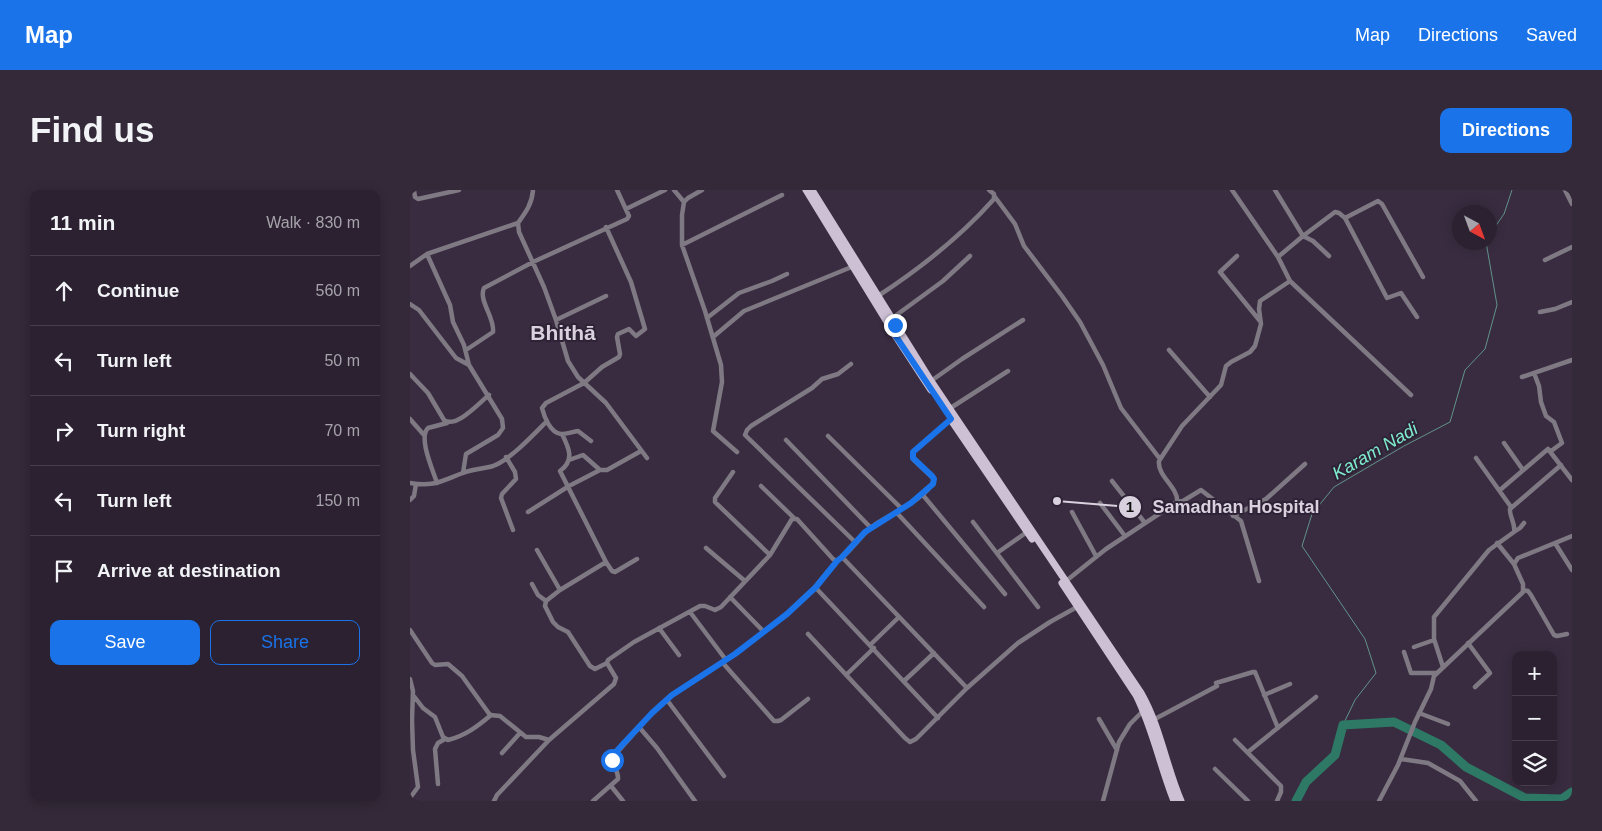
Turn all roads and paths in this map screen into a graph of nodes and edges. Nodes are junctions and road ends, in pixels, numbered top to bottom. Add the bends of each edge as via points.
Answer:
1 (414, 190) edge
2 (459, 190) edge
3 (533, 190) edge
4 (617, 190) edge
5 (665, 190) edge
6 (674, 190) edge
7 (702, 190) edge
8 (806, 190) edge
9 (812, 190) edge
10 (989, 190) edge
11 (1232, 190) edge
12 (1275, 190) edge
13 (1565, 190) edge
14 (782, 195) dead end
15 (995, 196) junction
16 (684, 202) junction
17 (1572, 203) edge
18 (626, 209) junction
19 (1345, 218) junction
20 (518, 223) junction
21 (606, 228) junction
22 (1303, 236) junction
23 (682, 245) junction
24 (1572, 247) edge
25 (427, 254) junction
26 (970, 256) dead end
27 (1237, 256) dead end
28 (1329, 256) dead end
29 (1278, 257) junction
30 (1545, 260) dead end
31 (533, 262) junction
32 (410, 266) edge
33 (854, 266) junction
34 (787, 274) dead end
35 (1423, 277) dead end
36 (1290, 281) junction
37 (606, 296) dead end
38 (878, 296) junction
39 (410, 298) edge
40 (1572, 302) edge
41 (410, 305) edge
42 (1540, 312) dead end
43 (1417, 317) dead end
44 (707, 318) junction
45 (891, 318) junction
46 (556, 320) junction
47 (1023, 320) dead end
48 (1261, 322) junction
49 (897, 334) junction
50 (712, 337) junction
51 (466, 350) junction
52 (1169, 350) dead end
53 (1572, 360) edge
54 (851, 364) dead end
55 (469, 365) junction
56 (1008, 371) dead end
57 (1534, 372) junction
58 (410, 374) edge
59 (1522, 376) dead end
60 (931, 381) junction
61 (584, 383) junction
62 (489, 395) junction
63 (1411, 395) dead end
64 (1210, 396) junction
65 (949, 409) junction
66 (410, 419) edge
67 (951, 419) junction
68 (547, 421) junction
69 (447, 422) junction
70 (562, 434) junction
71 (424, 435) junction
72 (828, 436) dead end
73 (786, 440) dead end
74 (591, 441) dead end
75 (1504, 443) dead end
76 (641, 451) junction
77 (737, 452) dead end
78 (1551, 452) junction
79 (506, 457) junction
80 (647, 458) dead end
81 (1476, 458) dead end
82 (569, 460) junction
83 (1160, 460) junction
84 (1305, 464) dead end
85 (1560, 465) junction
86 (600, 470) junction
87 (1523, 470) junction
88 (733, 472) dead end
89 (463, 473) junction
90 (1572, 480) edge
91 (1112, 481) dead end
92 (410, 483) edge
93 (438, 483) junction
94 (416, 484) junction
95 (761, 486) dead end
96 (569, 487) junction
97 (1500, 490) junction
98 (922, 494) junction
99 (410, 500) edge
100 (1177, 502) junction
101 (1100, 503) dead end
102 (1512, 507) junction
103 (902, 510) junction
104 (528, 512) dead end
105 (1072, 512) dead end
106 (897, 513) junction
107 (1233, 516) junction
108 (794, 518) junction
109 (973, 522) dead end
110 (1145, 523) junction
111 (1524, 523) dead end
112 (870, 527) junction
113 (513, 530) dead end
114 (1027, 532) junction
115 (1514, 532) junction
116 (1125, 536) junction
117 (1572, 536) edge
118 (856, 542) junction
119 (1497, 543) junction
120 (1555, 543) junction
121 (706, 548) dead end
122 (537, 550) dead end
123 (997, 553) junction
124 (770, 556) junction
125 (1096, 556) junction
126 (842, 557) junction
127 (638, 559) dead end
128 (837, 561) junction
129 (606, 562) junction
130 (1514, 564) junction
131 (1572, 569) edge
132 (746, 581) junction
133 (1066, 581) junction
134 (1259, 581) dead end
135 (532, 584) dead end
136 (816, 587) junction
137 (560, 590) junction
138 (1524, 590) junction
139 (1005, 594) dead end
140 (730, 597) junction
141 (546, 601) junction
142 (984, 607) dead end
143 (1038, 607) dead end
144 (1077, 607) junction
145 (690, 612) junction
146 (899, 617) junction
147 (659, 628) junction
148 (410, 630) edge
149 (764, 632) junction
150 (808, 634) dead end
151 (1567, 634) dead end
152 (1434, 640) junction
153 (1468, 643) junction
154 (872, 646) junction
155 (1414, 647) dead end
156 (1404, 652) dead end
157 (934, 653) junction
158 (679, 655) dead end
159 (724, 661) junction
160 (607, 663) junction
161 (1442, 667) junction
162 (1436, 673) junction
163 (846, 675) junction
164 (410, 679) edge
165 (904, 681) junction
166 (1290, 684) dead end
167 (1475, 687) dead end
168 (967, 688) junction
169 (413, 694) junction
170 (1264, 695) junction
171 (1316, 697) dead end
172 (808, 699) dead end
173 (667, 700) junction
174 (1144, 710) junction
175 (1419, 713) junction
176 (494, 715) junction
177 (938, 718) junction
178 (1099, 719) dead end
179 (1153, 720) junction
180 (1448, 724) dead end
181 (639, 727) junction
182 (1278, 728) junction
183 (520, 733) junction
184 (445, 739) junction
185 (549, 740) junction
186 (1235, 740) dead end
187 (1117, 750) junction
188 (1248, 752) junction
189 (502, 753) dead end
190 (1400, 759) junction
191 (1215, 769) dead end
192 (724, 776) dead end
193 (438, 784) dead end
194 (611, 786) junction
195 (410, 798) edge
196 (494, 801) edge
197 (593, 801) edge
198 (623, 801) edge
199 (695, 801) edge
200 (1103, 801) edge
201 (1174, 801) edge
202 (1182, 801) edge
203 (1248, 801) edge
204 (1277, 801) edge
205 (1379, 801) edge
206 (1476, 801) edge

1 - 2 street via 418,200
3 - 20 street via 528,210
4 - 18 street
5 - 18 street
6 - 16 street
7 - 16 street
8 - 33 main road
9 - 38 main road
10 - 15 street
11 - 29 street
12 - 22 street
13 - 17 street
14 - 23 street
15 - 38 street via 948,245
15 - 83 street via 1015,224 1024,246 1075,313 1103,365 1121,408
16 - 23 street
18 - 21 street via 628,218
19 - 22 street via 1335,212
19 - 35 street via 1381,202
19 - 43 street via 1386,297 1401,293
20 - 25 street
20 - 31 street
21 - 31 street
21 - 61 street via 631,282 646,330 636,336 629,329 618,334 620,355
22 - 28 street
22 - 29 street
23 - 44 street
24 - 30 street
25 - 32 street
25 - 51 street
26 - 45 street via 943,281
27 - 48 street via 1220,272
29 - 36 street
31 - 46 street
31 - 51 street via 484,288 482,294 494,325 493,332
33 - 49 main road
33 - 50 street via 744,311
34 - 44 street via 738,293
36 - 48 street via 1260,302
36 - 63 street
37 - 46 street
38 - 45 main road
39 - 41 street
40 - 42 street
41 - 55 street via 419,310 456,358
44 - 50 street
45 - 49 main road
46 - 61 street via 568,361
47 - 60 street
48 - 64 street via 1255,346 1228,364 1222,384
49 - 60 main road
49 - 67 main road
50 - 77 street via 721,365 722,382 713,431
51 - 55 street
52 - 64 street
53 - 57 street
54 - 118 street via 838,374 822,379 751,426 745,435
55 - 62 street
56 - 65 street
57 - 59 street
57 - 78 street via 1546,417 1554,422 1562,443
58 - 69 street via 428,393
60 - 65 main road
61 - 68 street via 543,405
61 - 76 street via 606,403
62 - 69 street via 462,418
62 - 89 street via 500,414 503,428 498,435 466,454
64 - 83 street via 1182,426
65 - 133 main road
66 - 71 street
67 - 98 street via 913,452 913,458 934,479
67 - 114 main road
68 - 70 street via 552,429
68 - 79 street
69 - 71 street via 428,428
70 - 74 street via 578,431
70 - 82 street via 569,449
71 - 93 street
72 - 103 street
73 - 112 street
75 - 87 street
76 - 80 street
76 - 86 street via 607,470
78 - 85 street
78 - 87 street via 1547,450
79 - 89 street via 493,466
79 - 113 street via 516,479 501,498
81 - 97 street
82 - 86 street via 583,455
82 - 96 street via 560,471
83 - 100 street via 1159,468 1177,495
84 - 107 street via 1266,499
85 - 90 street
85 - 102 street
86 - 96 street
87 - 97 street
88 - 124 street via 715,502
89 - 93 street
91 - 110 street
92 - 94 street
93 - 94 street
94 - 99 street
95 - 108 street
96 - 104 street
96 - 129 street
97 - 102 street
98 - 103 street
98 - 139 street
100 - 107 street via 1201,490
100 - 110 street
101 - 116 street
102 - 115 street via 1509,511
103 - 106 street
105 - 125 street
106 - 112 street
106 - 142 street
107 - 134 street via 1242,523
108 - 124 street
108 - 128 street
109 - 123 street
110 - 116 street
111 - 115 street
112 - 118 street
114 - 123 street
114 - 144 main road
115 - 119 street
116 - 125 street
117 - 120 street
118 - 126 street
119 - 130 street
119 - 152 street via 1435,616
120 - 130 street via 1518,558
120 - 131 street
121 - 132 street
122 - 137 street
123 - 143 street
124 - 132 street
125 - 133 street
126 - 128 street
126 - 146 street
127 - 129 street via 615,572
128 - 136 street
129 - 137 street
130 - 138 street
132 - 140 street
133 - 179 main road via 1141,693
135 - 141 street
136 - 149 street
136 - 154 street
137 - 141 street
138 - 151 street via 1531,595 1554,635
138 - 153 street
140 - 145 street via 717,610 700,606
140 - 149 street
141 - 160 street via 550,618 568,632 590,666 595,669
144 - 168 street via 1025,637
144 - 174 main road
145 - 147 street
145 - 159 street
146 - 154 street
146 - 157 street
147 - 158 street
147 - 160 street
148 - 176 street via 432,663 448,664 458,672
149 - 159 street
150 - 163 street
152 - 155 street
152 - 161 street
153 - 161 street
153 - 167 street via 1490,673
154 - 163 street
154 - 165 street
156 - 162 street via 1410,673
157 - 165 street
157 - 168 street
159 - 172 street via 774,721 781,720
159 - 173 street
160 - 185 street via 616,678 614,684
161 - 162 street
162 - 175 street
163 - 177 street via 910,742
164 - 169 street
165 - 177 street
166 - 170 street
168 - 177 street
169 - 184 street via 438,721
169 - 195 street via 413,750 418,787
170 - 179 street via 1254,672 1217,685
170 - 182 street
171 - 182 street
173 - 181 street
173 - 192 street
174 - 187 street via 1122,736
174 - 201 main road
175 - 180 street
175 - 190 street
176 - 183 street
176 - 184 street via 457,738
178 - 187 street
179 - 202 main road
181 - 194 street via 613,757 619,777
181 - 199 street
182 - 188 street
183 - 185 street
183 - 189 street
184 - 193 street via 435,749
185 - 196 street via 496,795
186 - 188 street
187 - 200 street
188 - 204 street via 1280,786
190 - 205 street
190 - 206 street via 1428,763 1460,782
191 - 203 street
194 - 197 street
194 - 198 street

